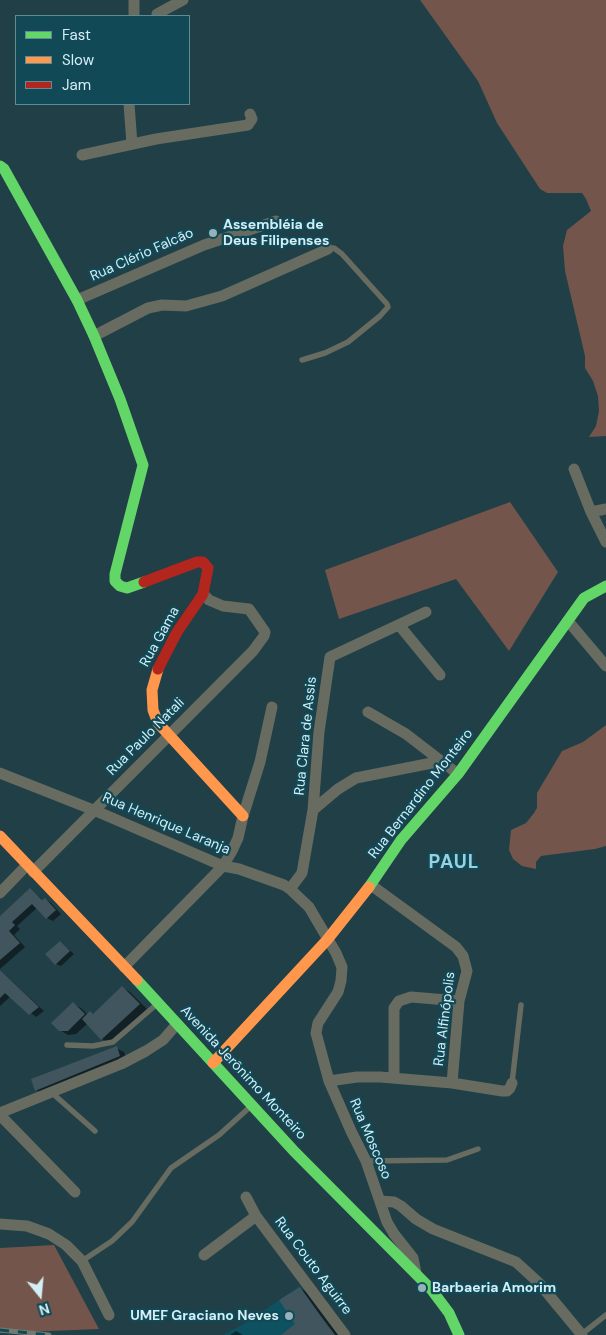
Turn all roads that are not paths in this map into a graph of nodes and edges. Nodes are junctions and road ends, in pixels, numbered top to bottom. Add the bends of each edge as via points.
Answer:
1 (134, 0) edge
2 (183, 0) edge
3 (157, 14) dead end
4 (134, 15) edge
5 (129, 105) edge
6 (250, 114) dead end
7 (132, 144) junction
8 (82, 155) dead end
9 (0, 166) edge
10 (276, 221) dead end
11 (328, 249) joint
12 (77, 300) junction
13 (94, 336) junction
14 (302, 360) dead end
15 (574, 469) dead end
16 (606, 509) edge
17 (591, 512) junction
18 (606, 542) edge
19 (606, 586) edge
20 (203, 594) junction
21 (426, 612) dead end
22 (568, 621) junction
23 (399, 625) junction
24 (606, 666) edge
25 (440, 675) dead end
26 (272, 706) dead end
27 (368, 712) dead end
28 (168, 736) junction
29 (442, 761) junction
30 (0, 773) edge
31 (458, 774) junction
32 (314, 810) junction
33 (96, 811) junction
34 (243, 816) junction
35 (0, 836) edge
36 (223, 866) junction
37 (30, 868) junction
38 (369, 887) junction
39 (290, 889) junction
40 (0, 893) edge
41 (413, 922) dead end
42 (328, 940) junction
43 (124, 967) junction
44 (459, 1001) junction
45 (158, 1003) junction
46 (521, 1005) dead end
47 (177, 1024) junction
48 (67, 1045) dead end
49 (212, 1062) junction
50 (394, 1078) junction
51 (329, 1081) junction
52 (452, 1083) junction
53 (512, 1083) joint
54 (51, 1092) junction
55 (252, 1104) junction
56 (0, 1114) edge
57 (95, 1131) dead end
58 (478, 1149) dead end
59 (366, 1161) junction
60 (75, 1192) dead end
61 (246, 1197) dead end
62 (380, 1201) junction
63 (256, 1216) junction
64 (0, 1224) edge
65 (204, 1255) dead end
66 (82, 1261) junction
67 (416, 1274) junction
68 (110, 1315) dead end
69 (606, 1315) edge
70 (345, 1335) edge
71 (458, 1335) edge
72 (582, 1335) edge

1 - 4 street
2 - 3 street
5 - 7 street
6 - 7 street via 252,119 248,125
7 - 8 street
9 - 12 street
10 - 12 street, Rua Clério Falcão via 204,244
11 - 13 street via 222,296 186,306 148,308
11 - 14 lane via 334,248 342,254 388,307 348,342
12 - 13 street
13 - 20 street via 143,464 114,574 115,581 127,588 203,562 208,568
15 - 17 street
16 - 17 street
17 - 18 street
19 - 22 street, Rua Bernardino Monteiro via 584,598
20 - 28 street, Rua Gama via 177,632 156,673 152,690 153,710 158,724
20 - 28 street, Rua Paulo Natali via 223,606 249,609 265,632 253,651
21 - 23 street, Rua Clara de Assis
22 - 24 street
22 - 31 street, Rua Bernardino Monteiro
23 - 25 street
23 - 32 street, Rua Clara de Assis via 330,657 319,732
26 - 34 street via 260,762
27 - 29 street via 406,734
28 - 33 street, Rua Paulo Natali
28 - 34 street, Rua Gama
29 - 31 street
29 - 32 street via 356,778 338,788
30 - 33 street, Rua Henrique Laranja
31 - 38 street, Rua Bernardino Monteiro via 401,840
32 - 39 street, Rua Clara de Assis via 302,873
33 - 36 street, Rua Henrique Laranja
33 - 37 street, Rua Paulo Natali
34 - 36 street via 238,838
35 - 37 street, Avenida Jerônimo Monteiro
36 - 39 street, Rua Henrique Laranja
36 - 43 street
37 - 40 street, Rua Paulo Natali
37 - 43 street, Avenida Jerônimo Monteiro
38 - 41 street
38 - 42 street, Rua Bernardino Monteiro
38 - 44 street, Rua Alfinópolis via 456,947 463,956 467,971
39 - 42 street, Rua Henrique Laranja via 309,908
42 - 49 street, Rua Bernardino Monteiro
42 - 51 street, Rua Moscoso via 342,968 338,992 318,1023 316,1033
43 - 45 street, Avenida Jerônimo Monteiro
44 - 50 street via 411,997 399,1001 394,1008
44 - 52 street, Rua Alfinópolis
45 - 47 street, Avenida Jerônimo Monteiro
45 - 48 lane via 113,1042 93,1046
46 - 53 lane
47 - 49 street, Avenida Jerônimo Monteiro
47 - 54 street via 163,1040 146,1051
49 - 55 street, Avenida Jerônimo Monteiro
50 - 51 street via 357,1077
50 - 52 street
51 - 59 street, Rua Moscoso
52 - 53 street via 507,1091
54 - 56 street
54 - 57 lane
55 - 66 lane via 219,1135 171,1168 132,1222 112,1241
55 - 67 street, Avenida Jerônimo Monteiro
56 - 60 street
58 - 59 lane via 447,1160
59 - 62 street, Rua Moscoso
61 - 63 street, Rua Couto Aguirre
62 - 67 street via 390,1228 412,1258
62 - 72 street, Rua Moscoso via 394,1202 433,1229 516,1262 540,1283
63 - 65 street, Rua Couto Aguirre
63 - 70 street, Rua Couto Aguirre
64 - 66 street via 27,1226 49,1234
66 - 68 street
67 - 71 street, Avenida Jerônimo Monteiro via 445,1307
69 - 72 lane

